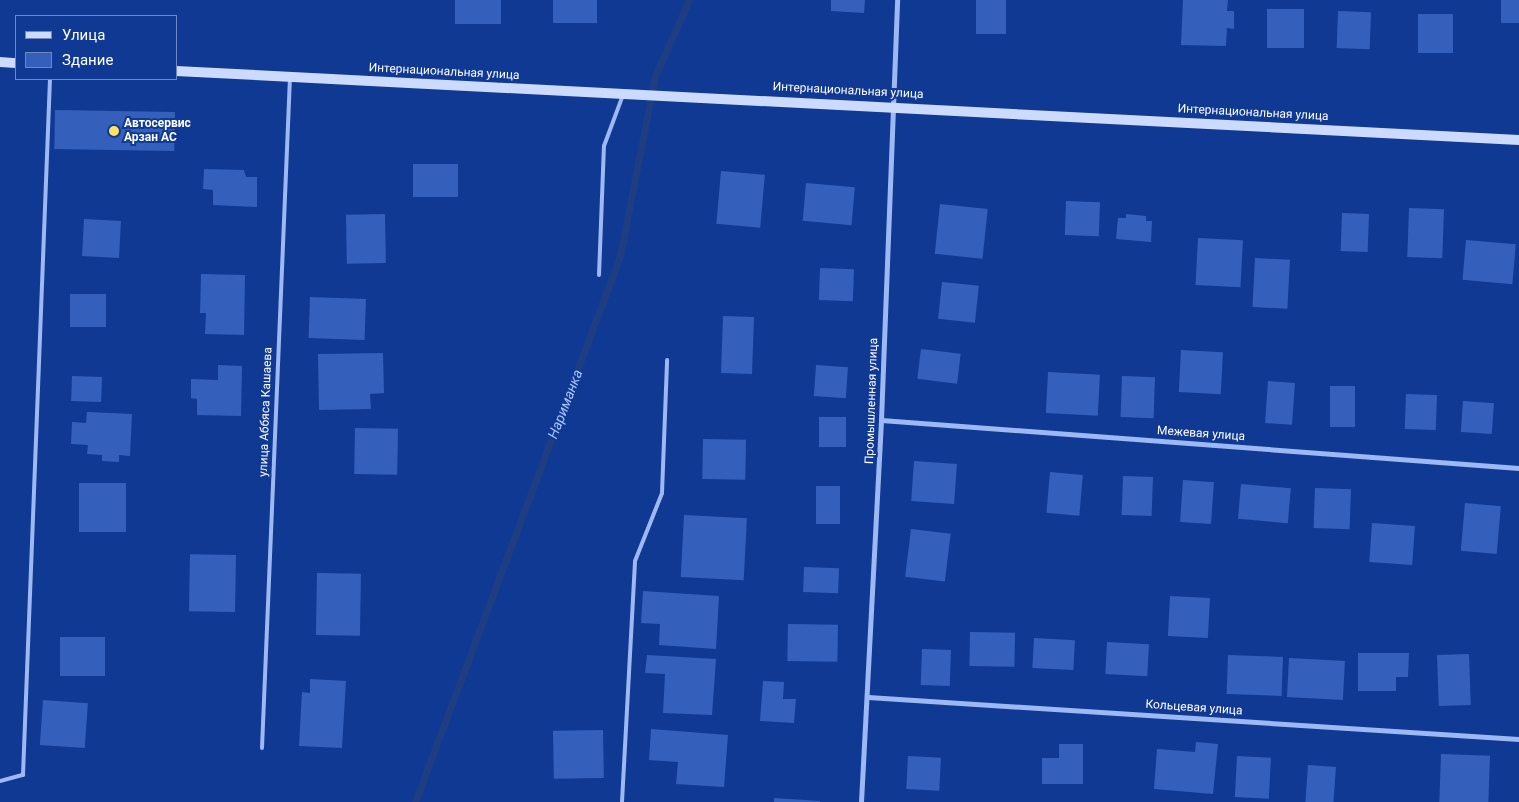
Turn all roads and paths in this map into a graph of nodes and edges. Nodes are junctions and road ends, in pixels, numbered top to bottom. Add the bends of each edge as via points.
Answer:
1 (897, 0) edge
2 (0, 62) edge
3 (15, 63) edge
4 (178, 71) edge
5 (290, 76) junction
6 (50, 80) edge
7 (624, 93) junction
8 (894, 106) junction
9 (1519, 140) edge
10 (599, 275) dead end
11 (667, 360) dead end
12 (881, 420) junction
13 (1519, 468) edge
14 (868, 697) junction
15 (1519, 740) edge
16 (262, 748) dead end
17 (0, 781) edge
18 (622, 802) edge
19 (861, 802) edge

1 - 8 street, Промышленная улица
2 - 3 street
4 - 5 street, Интернациональная улица
5 - 7 street, Интернациональная улица
5 - 16 lane, улица Аббяса Кашаева
6 - 17 lane via 23,775
7 - 8 street, Интернациональная улица
7 - 10 lane via 604,146
8 - 9 street, Интернациональная улица
8 - 12 street, Промышленная улица
11 - 18 lane via 662,493 635,561
12 - 13 street, Межевая улица
12 - 14 street, Промышленная улица
14 - 15 street, Кольцевая улица
14 - 19 street, Промышленная улица

